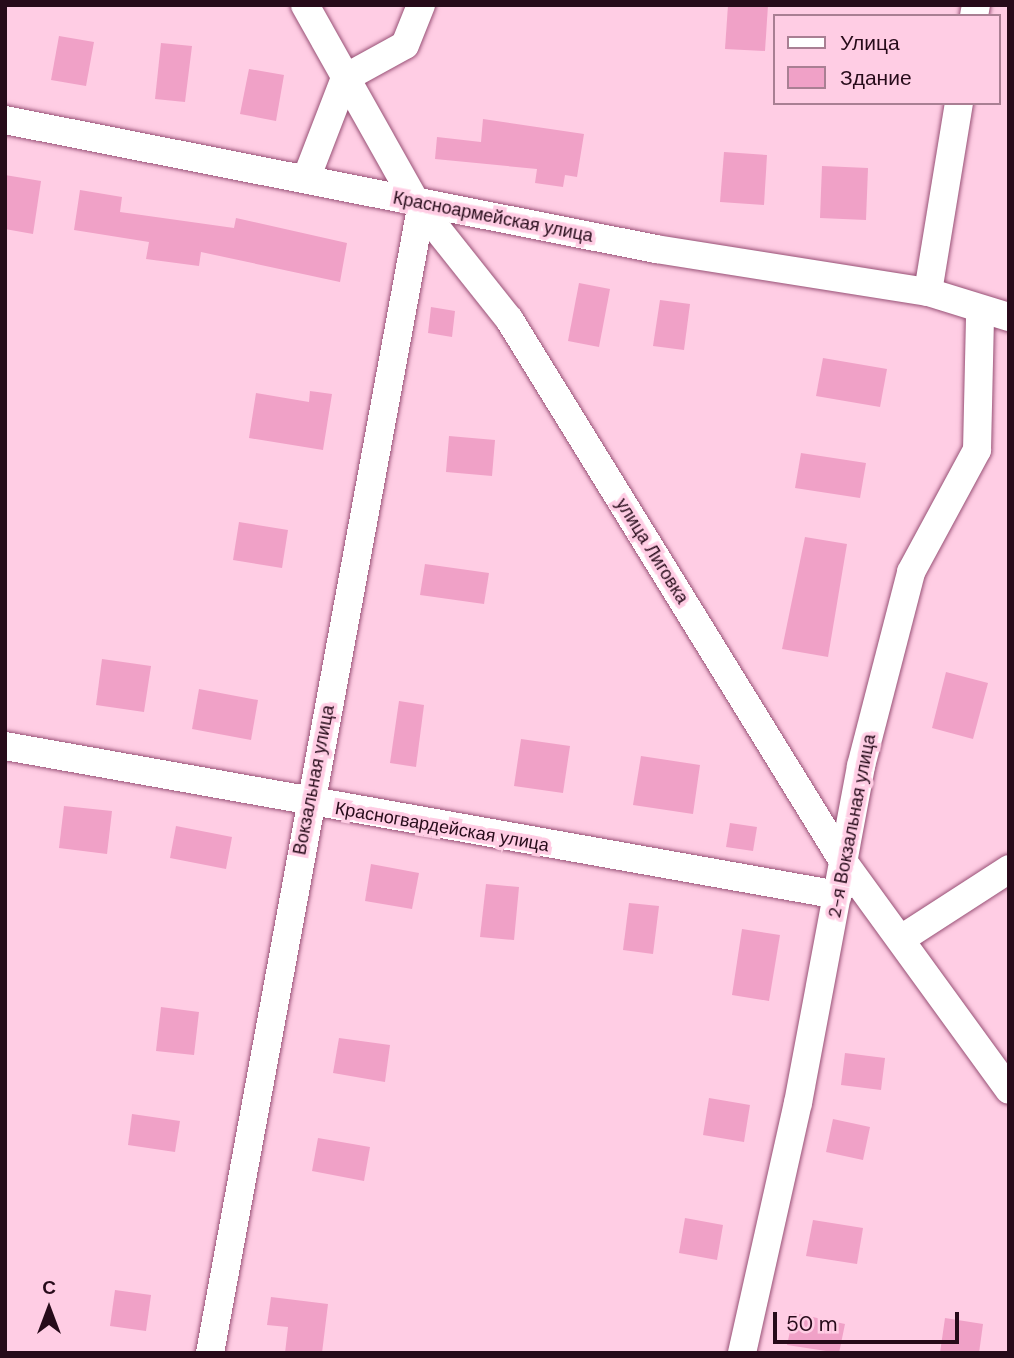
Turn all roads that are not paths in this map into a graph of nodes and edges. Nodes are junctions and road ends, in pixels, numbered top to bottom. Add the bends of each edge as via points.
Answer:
1 (305, 5) edge
2 (421, 5) edge
3 (345, 78) junction
4 (959, 105) edge
5 (5, 120) edge
6 (306, 179) junction
7 (418, 204) junction
8 (928, 292) junction
9 (980, 313) junction
10 (1009, 317) edge
11 (5, 746) edge
12 (309, 804) junction
13 (845, 863) junction
14 (1009, 869) edge
15 (838, 895) junction
16 (901, 939) junction
17 (1009, 1090) edge
18 (210, 1353) edge
19 (741, 1353) edge

1 - 3 street, улица Лиговка
2 - 3 street via 405,45
3 - 6 street
3 - 7 street, улица Лиговка
4 - 8 street
5 - 6 street, Красноармейская улица
6 - 7 street, Красноармейская улица
7 - 8 street, Красноармейская улица via 656,249
7 - 12 street, Вокзальная улица
7 - 13 street, улица Лиговка via 509,319
8 - 9 street, Красноармейская улица
9 - 10 street, Красноармейская улица
9 - 13 street, 2-я Вокзальная улица via 977,450 911,572 861,766
11 - 12 street, Красногвардейская улица
12 - 15 street, Красногвардейская улица
12 - 18 street, Вокзальная улица
13 - 15 street, 2-я Вокзальная улица
13 - 16 street, улица Лиговка
14 - 16 street
15 - 19 street, 2-я Вокзальная улица
16 - 17 street, улица Лиговка

